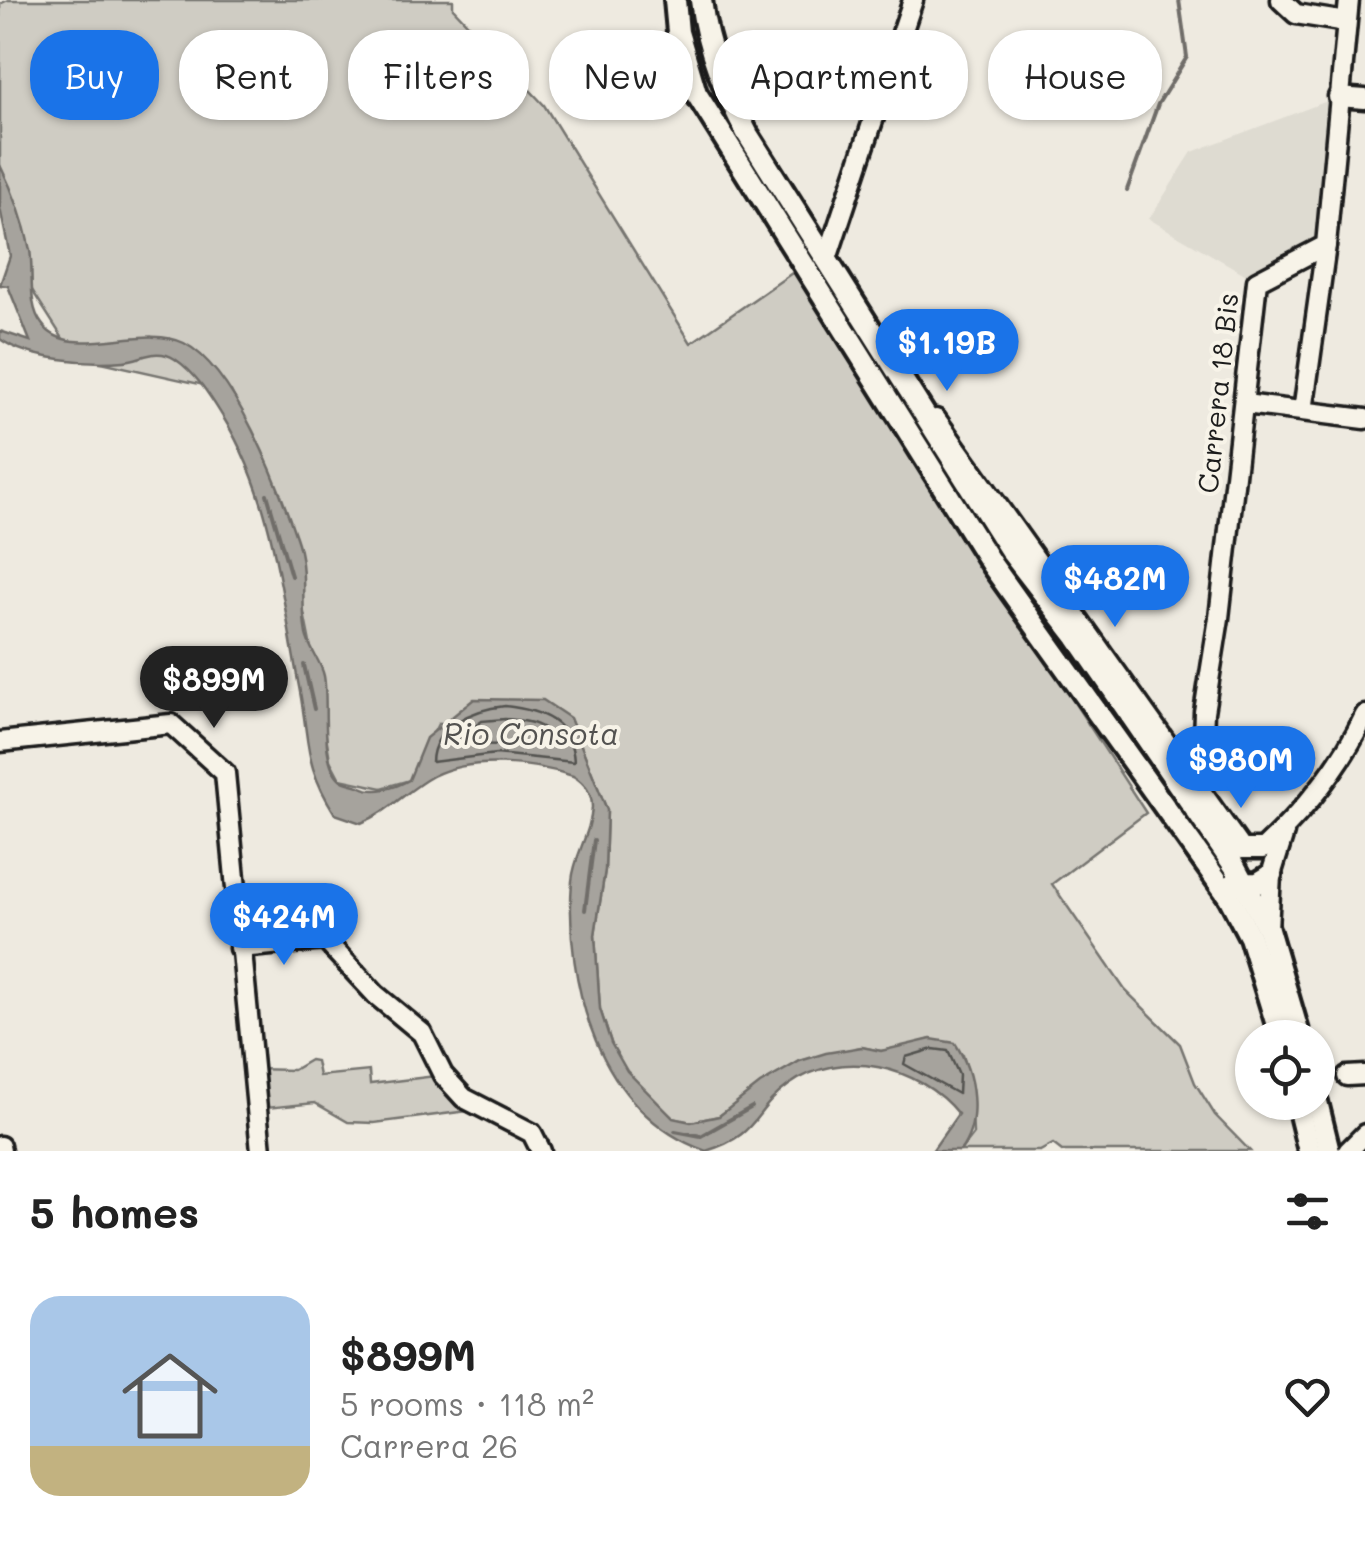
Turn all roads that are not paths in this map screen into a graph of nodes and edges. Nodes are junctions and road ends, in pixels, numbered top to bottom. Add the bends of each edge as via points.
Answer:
1 (675, 0) edge
2 (701, 0) edge
3 (914, 0) edge
4 (1281, 0) edge
5 (1349, 0) edge
6 (1346, 22) junction
7 (1338, 96) junction
8 (1365, 99) edge
9 (791, 238) junction
10 (1326, 245) junction
11 (827, 259) junction
12 (1245, 404) junction
13 (1304, 411) junction
14 (1365, 419) edge
15 (1042, 638) junction
16 (1204, 712) junction
17 (1365, 714) edge
18 (1156, 741) junction
19 (0, 742) edge
20 (1198, 790) junction
21 (1200, 814) junction
22 (1286, 828) junction
23 (1180, 829) junction
24 (1271, 876) junction
25 (1246, 886) junction
26 (1268, 929) junction
27 (239, 948) junction
28 (1275, 1020) edge
29 (1295, 1020) edge
30 (1301, 1120) edge
31 (1321, 1120) edge
32 (1365, 1134) edge
33 (261, 1151) edge
34 (541, 1151) edge
35 (1309, 1151) edge
36 (1329, 1151) edge
37 (1348, 1151) edge

1 - 9 main road via 696,93
2 - 11 main road via 721,84
3 - 11 street
4 - 6 street via 1296,14
5 - 6 street
6 - 7 street
7 - 8 street
7 - 10 street
9 - 11 main road via 816,264
9 - 15 main road
10 - 12 street, Carrera 18 Bis via 1257,281
10 - 13 street
11 - 18 main road via 1012,553
12 - 13 street
12 - 16 street, Carrera 18 Bis
13 - 14 street
15 - 18 main road via 1052,631 1062,635 1112,704
15 - 23 main road
16 - 18 street via 1191,738
16 - 20 street, Carrera 18 Bis
17 - 22 street via 1343,758
18 - 20 street
18 - 21 main road
19 - 27 street via 171,724 225,773
20 - 21 street, Carrera 18 Bis
20 - 22 street via 1242,849 1263,848
21 - 25 main road
22 - 24 street
23 - 25 main road via 1224,877
23 - 28 main road via 1250,937
24 - 25 main road
24 - 26 street
25 - 26 main road
26 - 29 main road
27 - 33 street
27 - 34 street via 325,940 422,1033 443,1076 464,1098 532,1133
30 - 35 main road
31 - 36 main road
32 - 37 street

